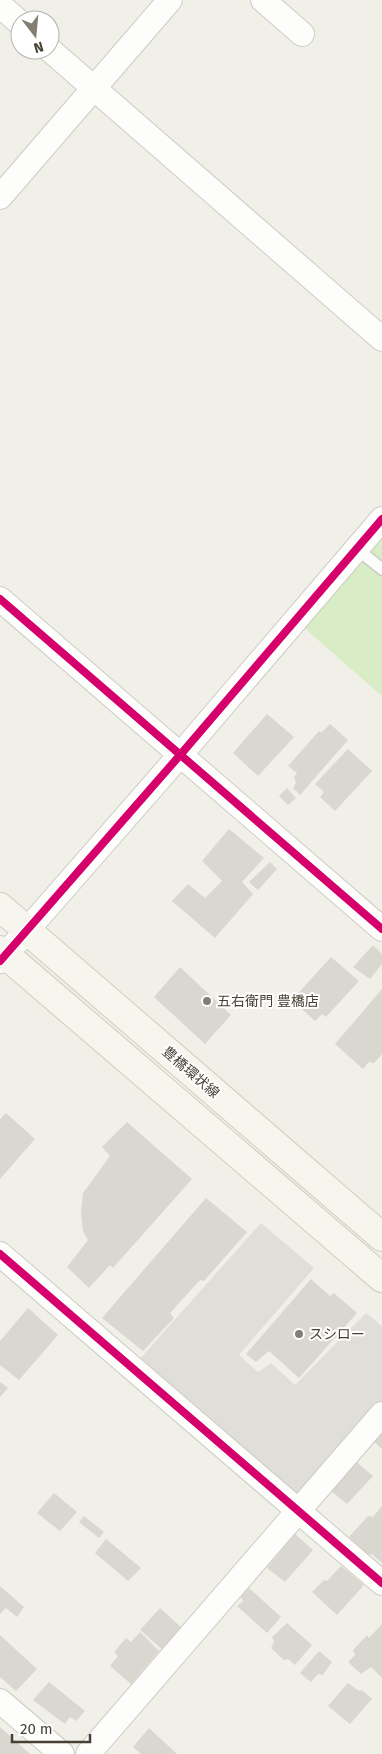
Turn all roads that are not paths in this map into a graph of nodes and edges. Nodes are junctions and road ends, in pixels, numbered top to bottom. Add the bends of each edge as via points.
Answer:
1 (170, 0) edge
2 (263, 0) edge
3 (0, 5) edge
4 (10, 14) edge
5 (302, 34) dead end
6 (60, 59) edge
7 (94, 89) junction
8 (0, 197) edge
9 (382, 339) edge
10 (382, 519) edge
11 (357, 549) junction
12 (382, 569) edge
13 (0, 599) edge
14 (181, 754) junction
15 (0, 908) edge
16 (382, 929) edge
17 (27, 930) junction
18 (2, 955) edge
19 (382, 1237) edge
20 (0, 1254) edge
21 (382, 1278) edge
22 (382, 1414) edge
23 (298, 1511) junction
24 (382, 1583) edge
25 (0, 1701) edge
26 (62, 1754) edge
27 (88, 1754) edge

1 - 7 street
2 - 5 street
3 - 4 street
6 - 7 street
7 - 8 street
7 - 9 street
10 - 11 street
11 - 12 lane
11 - 14 street
13 - 14 street
14 - 16 street
14 - 17 street
15 - 17 main road, 豊橋環状線
17 - 18 street
17 - 19 main road, 豊橋環状線
18 - 21 main road
20 - 23 street
22 - 23 street
23 - 24 street
23 - 27 street
25 - 26 street

